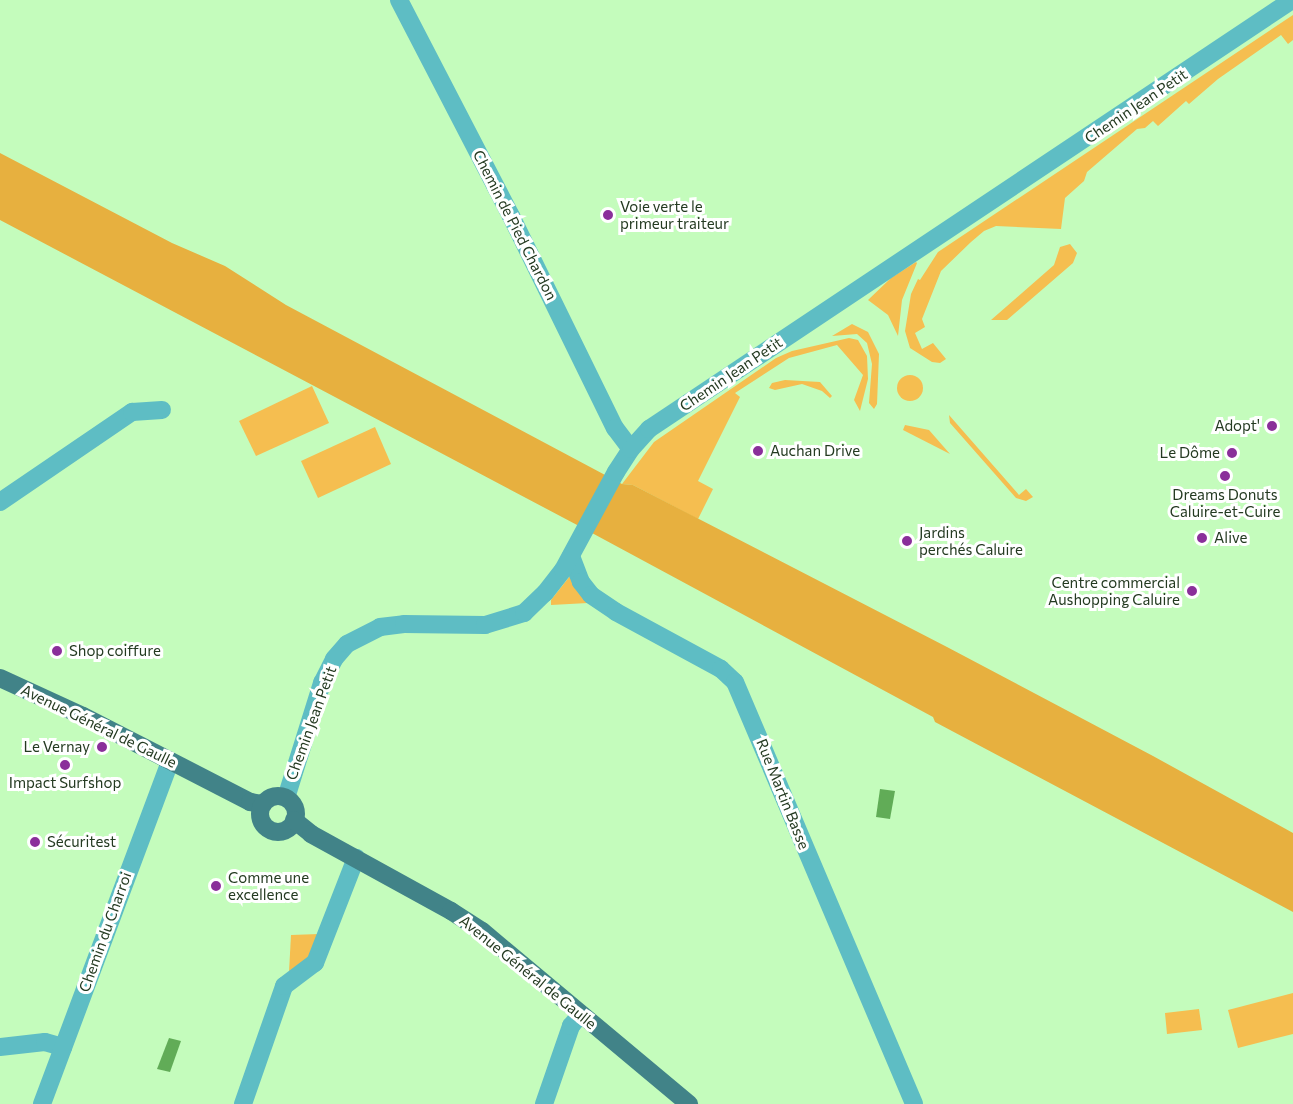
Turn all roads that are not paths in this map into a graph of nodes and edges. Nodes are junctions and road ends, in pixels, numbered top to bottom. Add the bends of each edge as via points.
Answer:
1 (399, 0) edge
2 (1291, 0) edge
3 (162, 410) dead end
4 (631, 448) junction
5 (0, 502) edge
6 (571, 556) junction
7 (0, 678) edge
8 (170, 761) junction
9 (286, 798) junction
10 (263, 804) junction
11 (294, 820) junction
12 (356, 858) junction
13 (580, 1015) junction
14 (0, 1047) edge
15 (63, 1047) junction
16 (42, 1104) edge
17 (243, 1104) edge
18 (544, 1104) edge
19 (689, 1104) edge
20 (914, 1104) edge

1 - 4 street, Chemin de Pied Chardon via 615,428
2 - 4 street, Chemin Jean Petit via 751,359 649,429
3 - 5 street via 132,412
4 - 6 street, Chemin Jean Petit
6 - 9 street, Chemin Jean Petit via 545,593 514,617 485,625 380,627 347,644 322,683
6 - 20 street, Rue Martin Basse via 581,582 597,599 721,669 735,682
7 - 8 main road, Avenue Général de Gaulle
8 - 10 main road, Avenue Général de Gaulle via 250,802
8 - 15 street, Chemin du Charroi
9 - 10 main road via 272,797
9 - 11 main road via 295,809
10 - 11 main road via 261,821 269,830 281,831
11 - 12 main road, Avenue Général de Gaulle via 311,834
12 - 13 main road, Avenue Général de Gaulle via 482,931
12 - 17 street via 315,963 284,986
13 - 18 street via 571,1026
13 - 19 main road, Avenue Général de Gaulle
14 - 15 street via 45,1042
15 - 16 street, Chemin du Charroi

